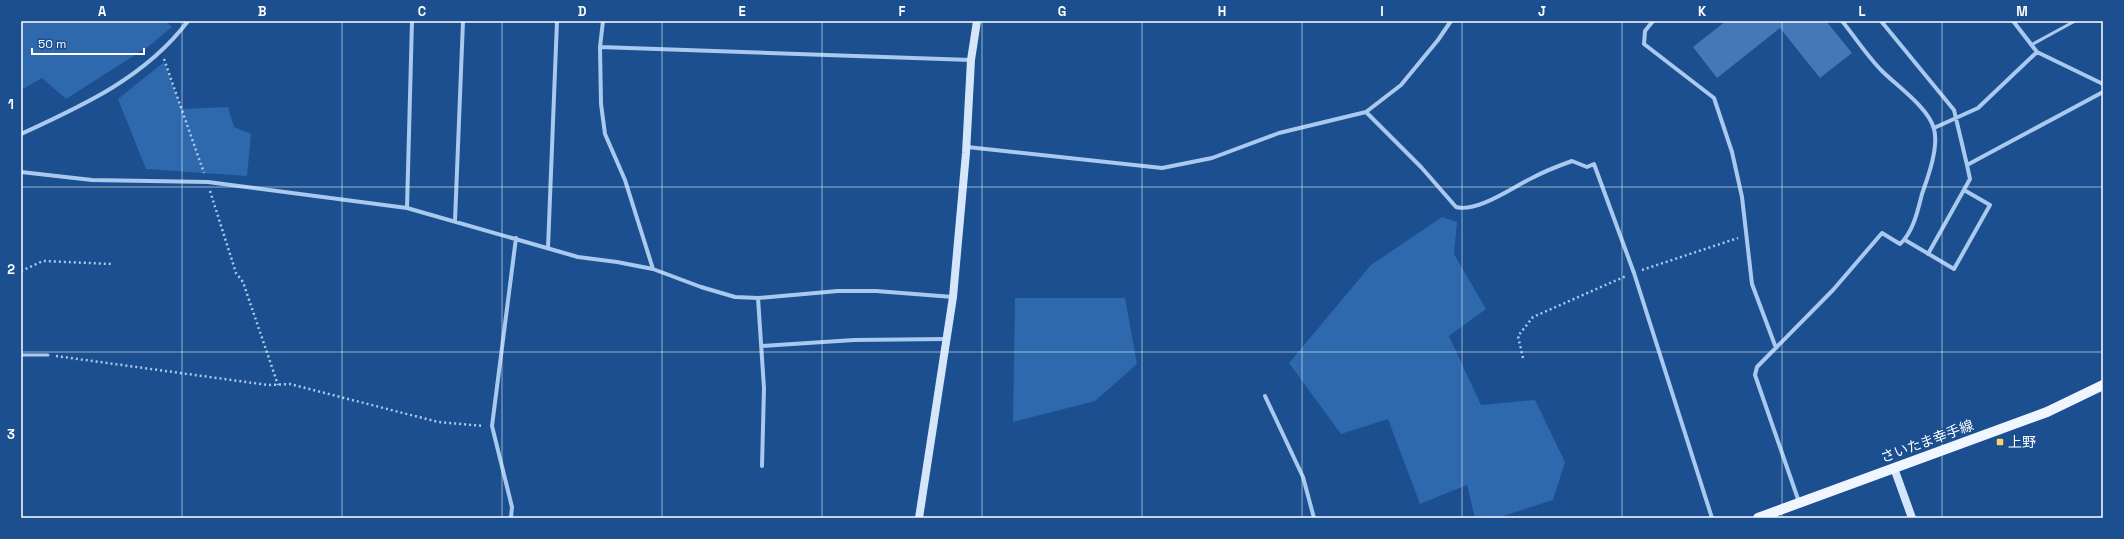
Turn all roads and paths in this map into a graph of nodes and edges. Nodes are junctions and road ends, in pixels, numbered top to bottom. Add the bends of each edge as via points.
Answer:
1 (188, 21) edge
2 (412, 21) edge
3 (463, 21) edge
4 (557, 21) edge
5 (603, 21) edge
6 (977, 21) edge
7 (1451, 21) edge
8 (1653, 21) edge
9 (1842, 21) edge
10 (1881, 21) edge
11 (2013, 21) edge
12 (2075, 21) edge
13 (2031, 45) junction
14 (600, 47) junction
15 (161, 50) junction
16 (2037, 52) junction
17 (971, 60) junction
18 (2103, 84) edge
19 (2103, 92) edge
20 (1366, 112) junction
21 (1956, 117) junction
22 (1934, 128) junction
23 (21, 134) edge
24 (967, 146) junction
25 (1967, 165) junction
26 (21, 172) edge
27 (208, 182) junction
28 (1964, 190) junction
29 (407, 208) junction
30 (455, 221) junction
31 (1748, 234) junction
32 (516, 238) junction
33 (1905, 240) junction
34 (548, 248) junction
35 (1928, 254) junction
36 (112, 264) dead end
37 (653, 269) junction
38 (21, 271) edge
39 (1634, 273) junction
40 (953, 297) junction
41 (758, 298) junction
42 (945, 339) junction
43 (761, 346) junction
44 (1776, 348) junction
45 (21, 355) edge
46 (48, 355) joint
47 (1523, 358) dead end
48 (278, 385) junction
49 (2103, 385) edge
50 (1265, 396) dead end
51 (492, 426) junction
52 (762, 466) dead end
53 (1894, 468) junction
54 (1799, 504) junction
55 (511, 518) edge
56 (919, 518) edge
57 (1314, 518) edge
58 (1712, 518) edge
59 (1758, 518) edge
60 (1912, 518) edge

1 - 15 street
2 - 29 street
3 - 30 street
4 - 34 street
5 - 14 street
6 - 17 street
7 - 20 street via 1401,85
8 - 31 street via 1645,31 1644,44 1714,98 1732,152
9 - 22 street via 1882,70 1918,104
10 - 21 street via 1954,110
11 - 13 street
12 - 13 lane
13 - 16 street
14 - 17 street
14 - 37 street via 601,104 605,134 625,180
15 - 23 street via 116,86 78,108
15 - 27 path
16 - 18 street
16 - 21 street via 1978,108
17 - 24 street
19 - 25 street
20 - 24 street via 1279,134 1212,158 1162,168
20 - 39 street via 1421,167 1456,207 1464,209 1503,194 1572,161 1587,167 1594,164
21 - 22 street
21 - 25 street
22 - 33 street via 1936,138 1930,170 1915,218
24 - 40 street
25 - 28 street via 1970,179
26 - 27 street via 92,180
27 - 29 street
27 - 48 path via 236,273 243,282
28 - 35 street
28 - 35 street via 1990,205 1954,269
29 - 30 street
30 - 32 street
31 - 39 path
31 - 44 street via 1752,284
32 - 34 street
32 - 51 street
33 - 35 street
33 - 44 street via 1900,244 1882,233 1833,290
34 - 37 street via 578,258
36 - 38 path via 43,261
37 - 41 street via 735,297
39 - 47 path via 1533,317 1518,336
39 - 58 street
40 - 41 street via 838,291
40 - 42 street
41 - 43 street
42 - 43 street via 854,340
42 - 56 street
43 - 52 street via 764,388
44 - 54 street via 1757,367 1755,375
45 - 46 lane
46 - 48 path
48 - 51 path via 290,384 438,422
49 - 53 main road, さいたま幸手線 via 2047,412
50 - 57 street via 1303,477
51 - 55 street via 512,507
53 - 54 main road, さいたま幸手線
53 - 60 street
54 - 59 main road, さいたま幸手線

